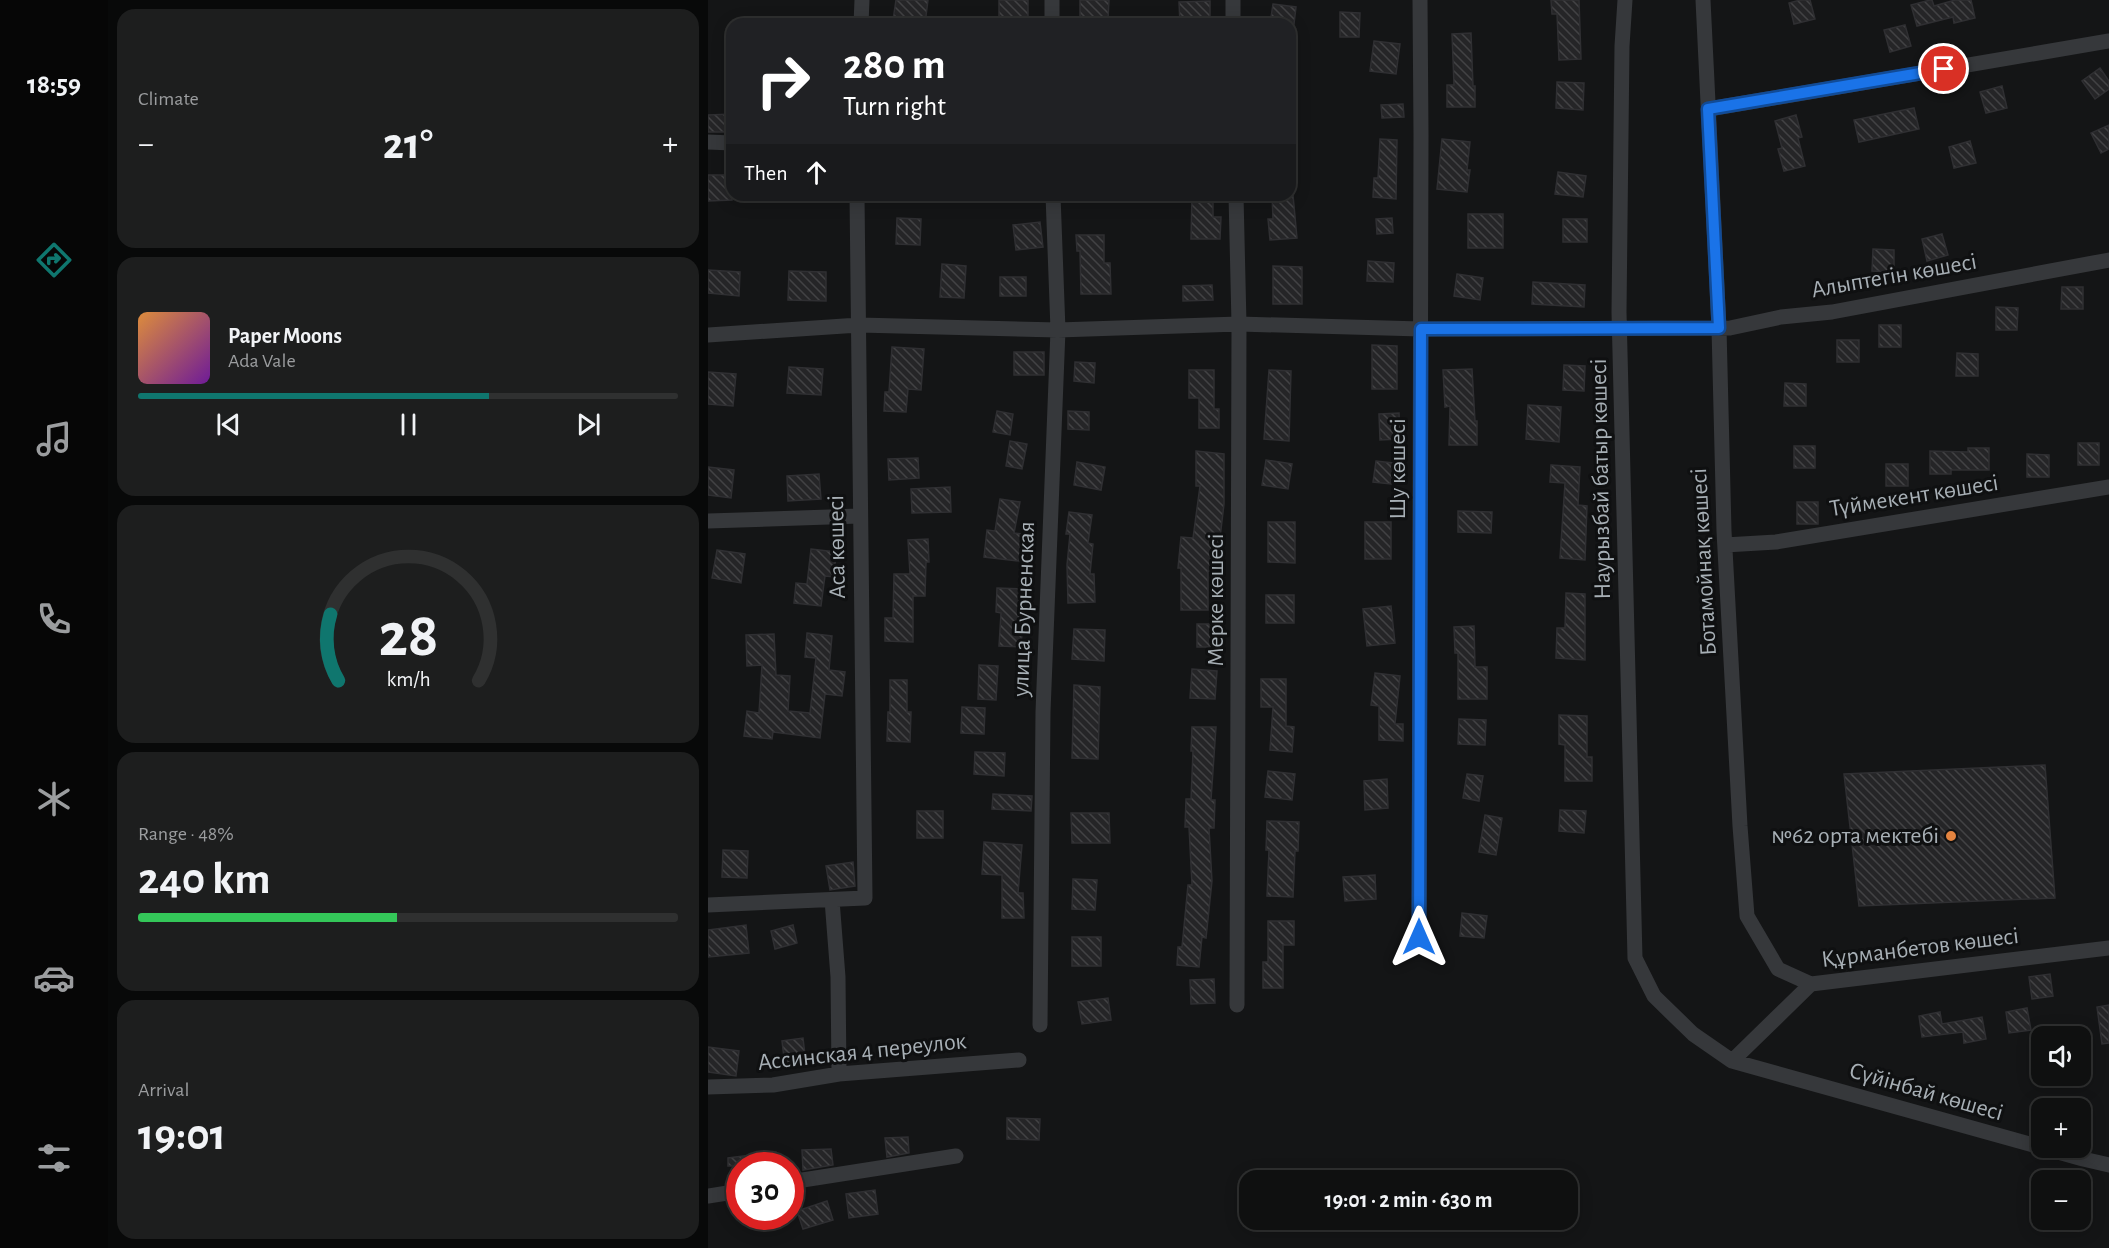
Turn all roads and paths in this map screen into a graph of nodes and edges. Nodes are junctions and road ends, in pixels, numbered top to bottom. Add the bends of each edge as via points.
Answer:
1 (862, 0) edge
2 (1052, 0) edge
3 (1233, 0) edge
4 (1420, 0) edge
5 (1625, 0) edge
6 (1703, 0) edge
7 (861, 18) edge
8 (1052, 18) edge
9 (1233, 18) edge
10 (2109, 41) edge
11 (1708, 109) junction
12 (708, 142) edge
13 (726, 143) edge
14 (857, 201) edge
15 (1053, 201) edge
16 (1236, 201) edge
17 (2109, 260) edge
18 (1239, 324) junction
19 (859, 325) junction
20 (1620, 328) junction
21 (1719, 328) junction
22 (1421, 329) junction
23 (1058, 330) junction
24 (708, 335) edge
25 (2109, 487) edge
26 (859, 516) junction
27 (708, 521) edge
28 (1725, 545) junction
29 (832, 900) junction
30 (708, 905) edge
31 (1419, 937) dead end
32 (2109, 948) edge
33 (1811, 984) junction
34 (1237, 1005) dead end
35 (1040, 1025) dead end
36 (1019, 1060) dead end
37 (1732, 1061) junction
38 (839, 1074) junction
39 (708, 1087) edge
40 (956, 1156) dead end
41 (2109, 1165) edge
42 (804, 1180) edge
43 (726, 1193) edge
44 (708, 1196) edge

1 - 7 street
2 - 8 street
3 - 9 street
4 - 22 street, Шу көшесі
5 - 20 street, Наурызбай батыр көшесі
6 - 11 street, Ботамойнақ көшесі
10 - 11 street
11 - 21 street, Ботамойнақ көшесі
12 - 13 street
14 - 19 street, Аса көшесі
15 - 23 street, улица Бурненская
16 - 18 street, Мерке көшесі
17 - 21 street, Алыптегін көшесі via 1832,312
18 - 22 street, Алыптегін көшесі
18 - 23 street, Алыптегін көшесі
18 - 34 street, Мерке көшесі
19 - 23 street, Алыптегін көшесі
19 - 24 street, Алыптегін көшесі
19 - 26 street, Аса көшесі
20 - 21 street, Алыптегін көшесі
20 - 22 street, Алыптегін көшесі
20 - 37 street, Наурызбай батыр көшесі via 1635,958 1654,996 1693,1034
21 - 28 street, Ботамойнақ көшесі
22 - 31 street, Шу көшесі
23 - 35 street, улица Бурненская via 1043,712
25 - 28 street, Түймекент көшесі via 1776,542
26 - 27 street
26 - 29 street, Аса көшесі via 865,898
28 - 33 street, Ботамойнақ көшесі via 1747,916 1778,969
29 - 30 street
29 - 38 street
32 - 33 street, Құрманбетов көшесі
33 - 37 street, Құрманбетов көшесі
36 - 38 street, Ассинская 4 переулок
37 - 41 street, Сүйінбай көшесі
38 - 39 street, Ассинская 4 переулок via 772,1085
40 - 42 street
43 - 44 street

